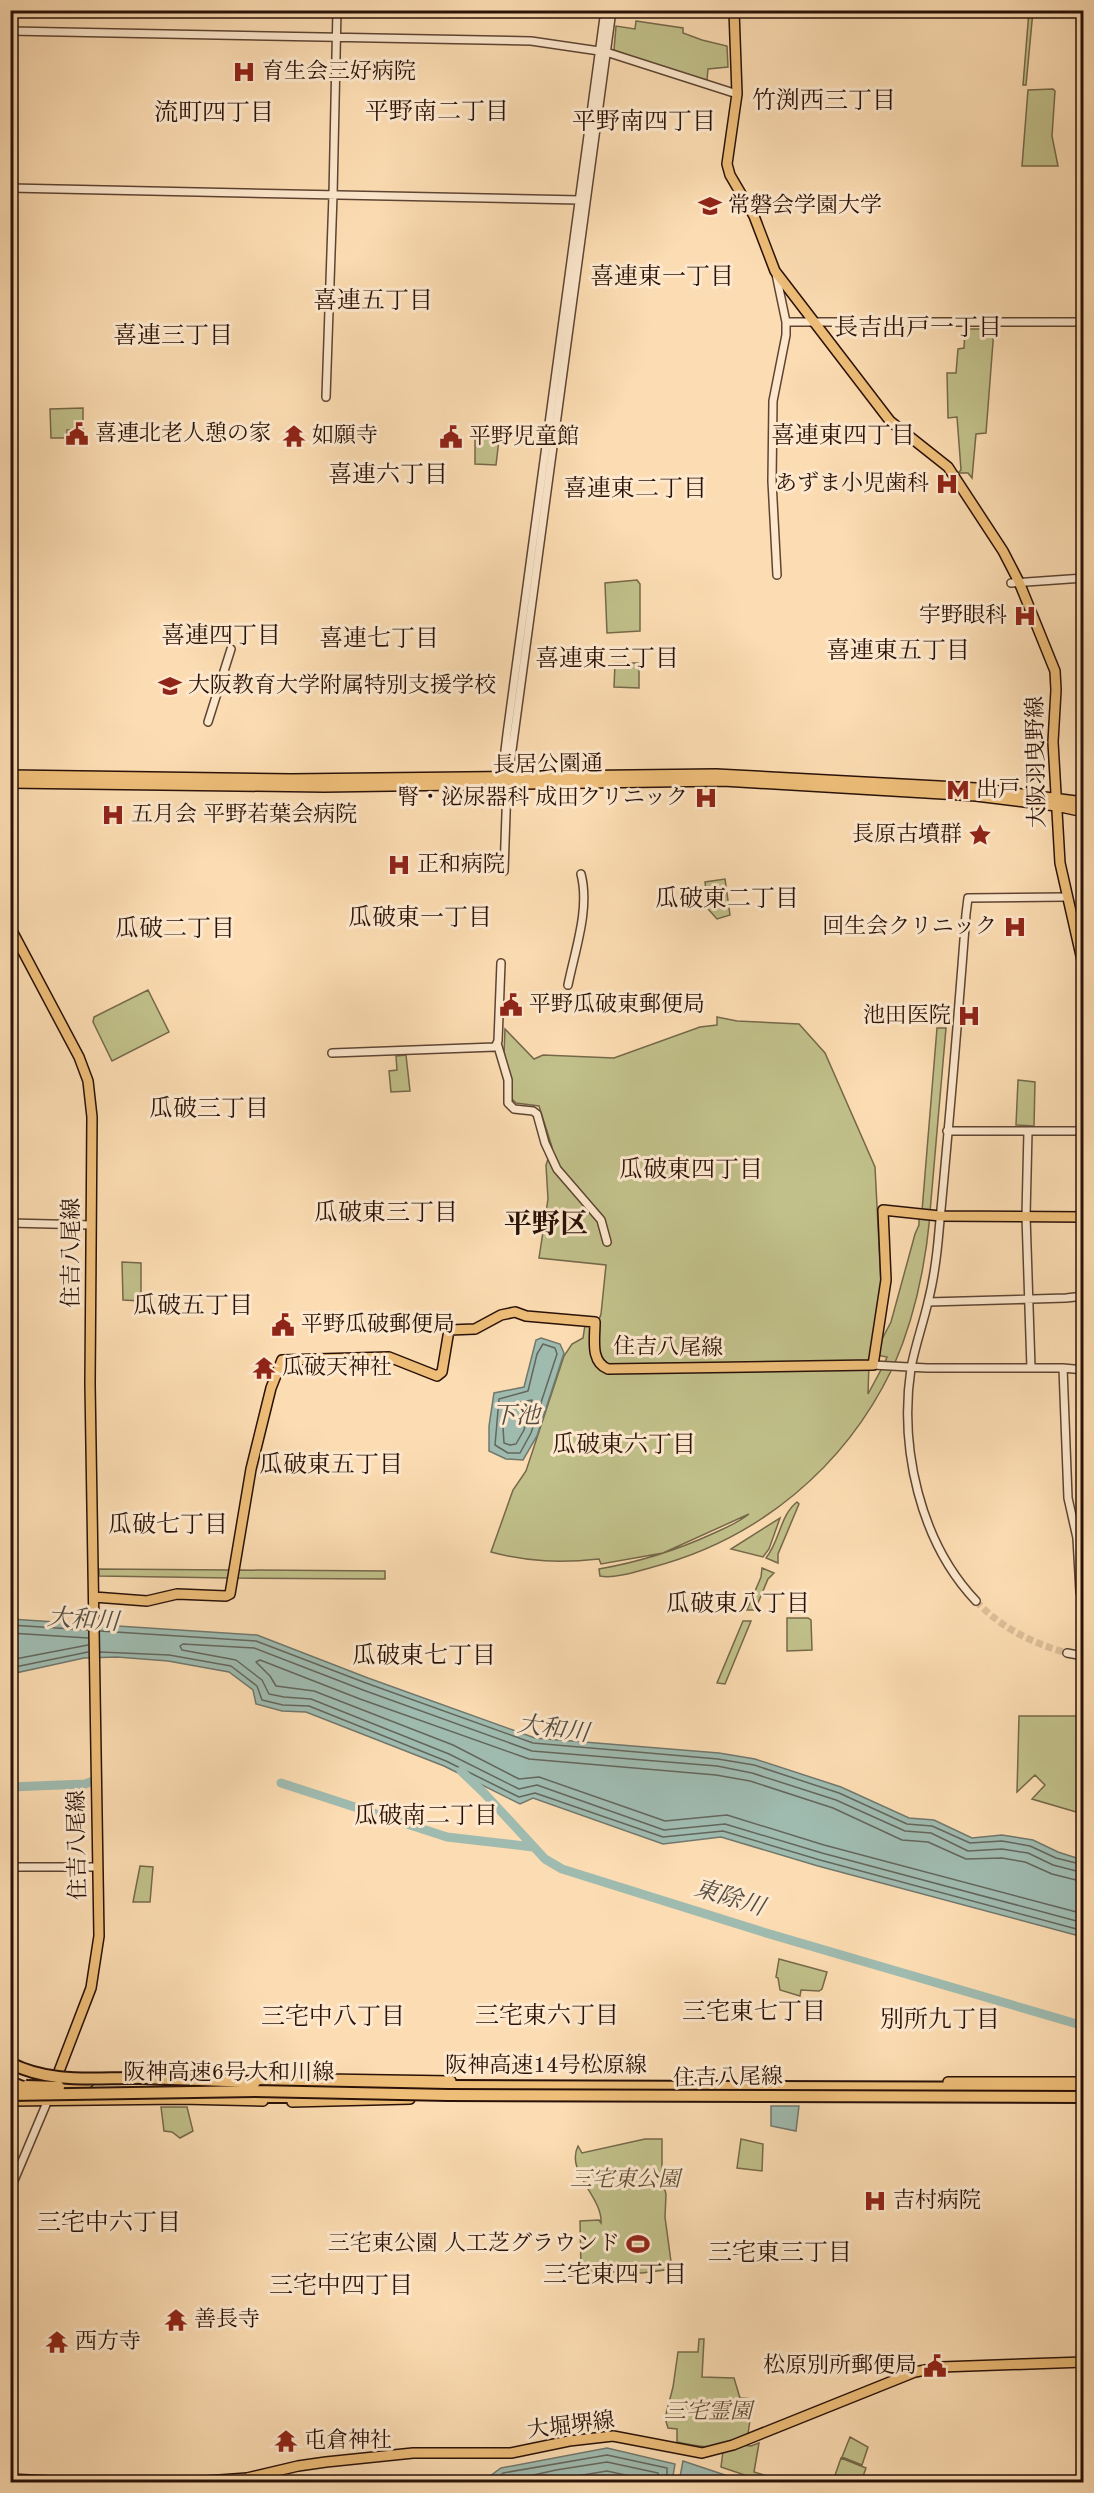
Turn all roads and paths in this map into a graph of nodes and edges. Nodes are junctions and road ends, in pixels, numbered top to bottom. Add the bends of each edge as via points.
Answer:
1 (337, 10) edge
2 (605, 10) edge
3 (612, 10) edge
4 (734, 10) edge
5 (10, 31) edge
6 (336, 38) junction
7 (603, 51) junction
8 (737, 94) junction
9 (10, 188) edge
10 (333, 195) junction
11 (580, 200) junction
12 (575, 261) junction
13 (775, 271) junction
14 (786, 321) junction
15 (814, 321) junction
16 (1083, 322) edge
17 (326, 397) dead end
18 (777, 575) dead end
19 (1083, 578) edge
20 (1015, 582) junction
21 (231, 650) dead end
22 (208, 722) dead end
23 (10, 775) edge
24 (507, 780) junction
25 (10, 783) edge
26 (1056, 801) junction
27 (1083, 802) edge
28 (1083, 812) edge
29 (504, 872) dead end
30 (581, 874) dead end
31 (1067, 897) junction
32 (10, 927) edge
33 (501, 963) dead end
34 (1083, 969) edge
35 (568, 985) dead end
36 (497, 1043) junction
37 (332, 1053) dead end
38 (947, 1131) junction
39 (1028, 1131) junction
40 (1083, 1131) edge
41 (940, 1216) junction
42 (1026, 1216) junction
43 (1083, 1217) edge
44 (10, 1223) edge
45 (91, 1225) junction
46 (607, 1242) dead end
47 (1083, 1296) edge
48 (1028, 1299) junction
49 (928, 1302) junction
50 (873, 1365) junction
51 (911, 1368) junction
52 (1031, 1368) junction
53 (1064, 1368) junction
54 (1083, 1370) edge
55 (94, 1599) junction
56 (976, 1601) tunnel mouth
57 (1083, 1603) edge
58 (1067, 1653) tunnel mouth
59 (1083, 1656) edge
60 (10, 1867) edge
61 (98, 1867) junction
62 (10, 2063) edge
63 (255, 2082) junction
64 (1083, 2082) edge
65 (10, 2085) edge
66 (57, 2086) junction
67 (1083, 2088) edge
68 (10, 2095) edge
69 (448, 2095) junction
70 (1083, 2099) edge
71 (48, 2100) junction
72 (10, 2101) edge
73 (10, 2190) edge
74 (1083, 2362) edge
75 (10, 2479) edge
76 (70, 2482) edge
77 (192, 2482) edge

1 - 6 street
2 - 7 street
3 - 7 street
4 - 8 main road, 大阪羽曳野線
5 - 6 street
6 - 7 street via 531,41
6 - 10 street
7 - 8 street
7 - 11 street
7 - 12 street
8 - 13 main road, 大阪羽曳野線 via 726,154 728,170 754,216
9 - 10 street
10 - 11 street
10 - 17 street
11 - 12 street
12 - 24 street via 517,655 503,767
13 - 14 street
13 - 15 main road, 大阪羽曳野線
14 - 15 street
14 - 18 street via 773,401
15 - 16 street
15 - 20 main road, 大阪羽曳野線 via 890,421 948,467 1003,551
19 - 20 street
20 - 26 main road, 大阪羽曳野線 via 1055,671
21 - 22 street
23 - 24 main road, 長居公園通
24 - 25 main road, 長居公園通 via 324,787
24 - 26 main road, 長居公園通 via 723,781 897,788
24 - 29 street
26 - 27 main road, 長居公園通
26 - 28 main road, 長居公園通
26 - 31 main road, 大阪羽曳野線 via 1060,863
30 - 35 street via 582,913
31 - 34 main road, 大阪羽曳野線
31 - 38 street via 968,898
32 - 45 main road, 住吉八尾線 via 88,1081 92,1117
33 - 36 street
36 - 37 street via 491,1048
36 - 46 street via 507,1078 508,1103 514,1109 537,1114 557,1169 601,1220
38 - 39 street
38 - 41 street
39 - 40 street
39 - 42 street
41 - 42 main road
41 - 49 street
41 - 50 main road via 883,1210 886,1280
42 - 43 main road
42 - 48 street
44 - 45 street
45 - 55 main road, 住吉八尾線
47 - 48 street
48 - 49 street
48 - 52 street
49 - 51 street
50 - 51 street
50 - 55 main road, 住吉八尾線 via 608,1369 597,1360 595,1322 515,1312 475,1329 449,1330 442,1372 437,1376 389,1357 282,1360 261,1425 228,1596 177,1594 147,1601
51 - 52 street
51 - 56 street via 908,1410 918,1490 943,1558
52 - 53 street
53 - 54 street
53 - 57 street via 1068,1498 1077,1538
55 - 61 main road, 住吉八尾線
58 - 59 street
60 - 61 street
61 - 66 main road, 住吉八尾線 via 99,1936 94,1974
62 - 63 highway, 阪神高速14号松原線, bridge via 63,2078
63 - 66 highway, 阪神高速6号大和川線, bridge
63 - 67 highway, 阪神高速14号松原線
64 - 66 main road, 住吉八尾線 via 340,2078
65 - 66 highway, 阪神高速6号大和川線, bridge
65 - 69 highway, 阪神高速14号松原線, bridge via 45,2096 75,2099
66 - 71 main road, 住吉八尾線
68 - 69 highway, 阪神高速6号大和川線, bridge via 255,2091
69 - 70 highway, 阪神高速14号松原線, bridge
70 - 71 main road, 住吉八尾線 via 1023,2093 945,2093 348,2102
71 - 72 main road, 住吉八尾線
71 - 73 street
74 - 77 main road, 大堀堺線 via 941,2367 915,2372 710,2452 613,2436 511,2453 413,2452 298,2466 247,2478
75 - 76 main road

